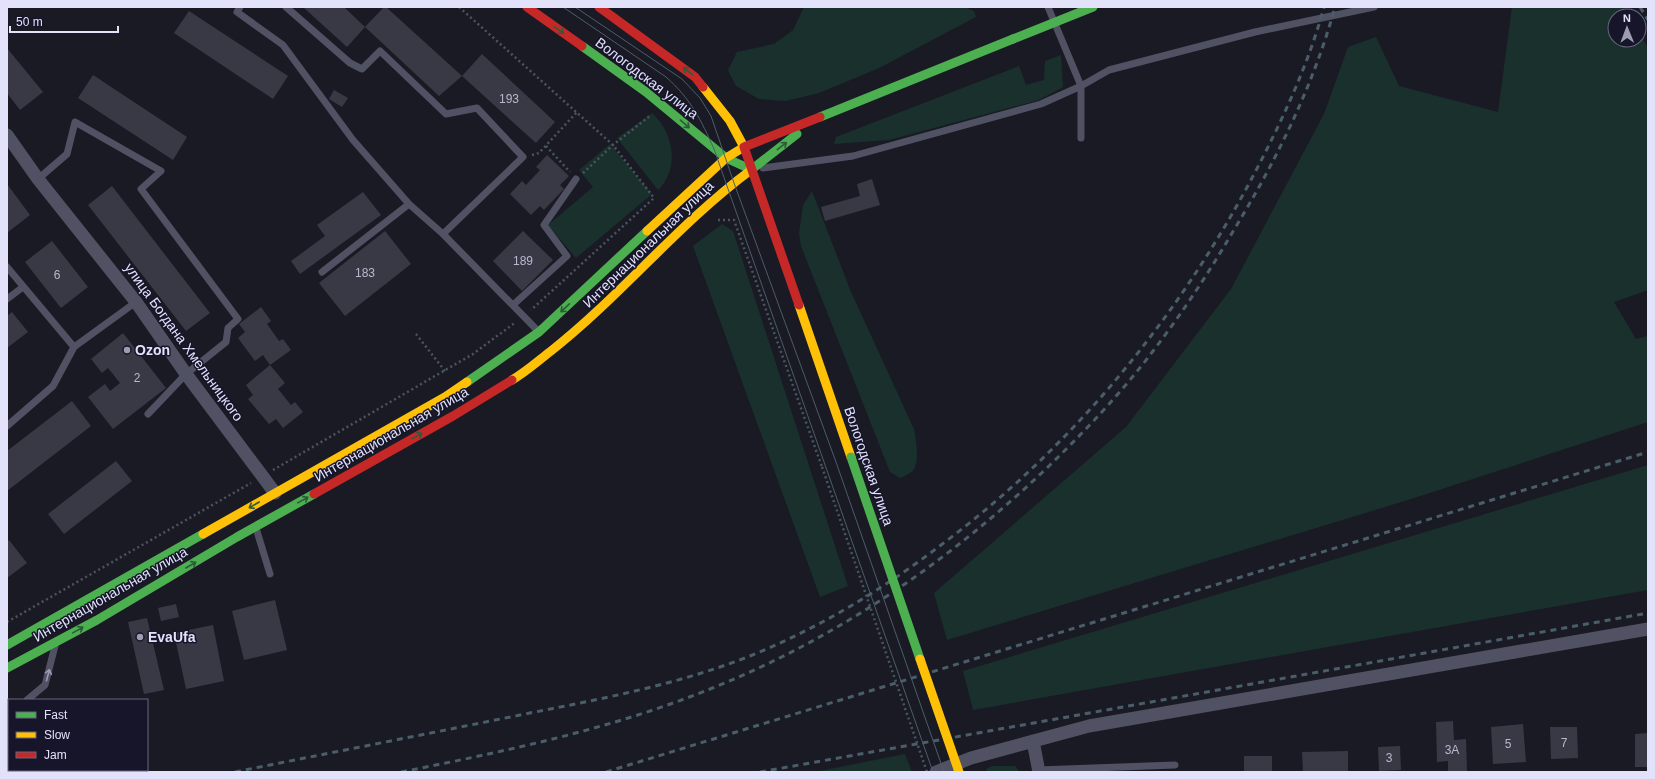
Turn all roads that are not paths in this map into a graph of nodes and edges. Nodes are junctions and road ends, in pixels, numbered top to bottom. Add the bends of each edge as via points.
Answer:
1 (240, 7) edge
2 (286, 7) edge
3 (527, 7) edge
4 (599, 7) edge
5 (1048, 7) edge
6 (1093, 7) edge
7 (1374, 7) edge
8 (1080, 86) junction
9 (817, 119) junction
10 (7, 136) edge
11 (1081, 138) dead end
12 (744, 148) junction
13 (726, 158) junction
14 (751, 170) junction
15 (38, 179) junction
16 (576, 179) road end
17 (409, 204) junction
18 (443, 234) junction
19 (7, 268) edge
20 (322, 272) dead end
21 (23, 287) junction
22 (7, 299) edge
23 (136, 302) junction
24 (513, 305) junction
25 (539, 332) junction
26 (74, 347) junction
27 (186, 374) junction
28 (148, 414) dead end
29 (7, 426) edge
30 (275, 493) junction
31 (255, 527) junction
32 (270, 574) dead end
33 (1648, 629) edge
34 (56, 642) junction
35 (7, 645) edge
36 (7, 668) edge
37 (29, 699) edge
38 (1033, 741) junction
39 (1175, 765) dead end
40 (1039, 771) edge
41 (936, 772) edge
42 (959, 772) edge

1 - 17 lane via 236,12 283,45 353,140
2 - 18 lane via 350,63 362,69 380,51 446,114 477,108 523,157
3 -> 13 main road, Вологодская улица via 651,96
12 -> 4 main road, Вологодская улица via 730,120 695,77
5 - 8 lane
6 - 9 main road, bridge
7 - 8 lane via 1255,32 1109,70
8 - 11 lane
8 - 14 lane via 1041,104 852,156
9 - 12 main road, Интернациональная улица
14 -> 9 main road, Интернациональная улица
10 - 15 street, улица Богдана Хмельницкого
12 - 13 main road, Интернациональная улица
12 - 14 main road, Вологодская улица
13 - 14 main road, Вологодская улица
13 -> 25 main road, Интернациональная улица
31 -> 14 main road, Интернациональная улица via 453,416 520,375 600,310 683,227
14 - 42 main road, Вологодская улица, bridge
15 - 23 street, улица Богдана Хмельницкого
15 - 27 lane via 67,154 75,122 161,171 142,189 238,319 228,328 226,342
16 - 24 lane via 544,225 567,256
17 - 18 lane
17 - 20 lane
18 - 24 lane
19 - 21 lane
21 - 22 lane
21 - 26 lane
23 - 26 lane
23 - 27 street, улица Богдана Хмельницкого
24 - 25 lane
25 - 30 main road, Интернациональная улица via 445,398
26 - 29 lane via 53,386
27 - 28 lane
27 - 30 street, улица Богдана Хмельницкого
30 -> 35 main road, Интернациональная улица
31 - 32 lane
34 -> 31 main road, Интернациональная улица
33 - 38 street via 1089,726
34 - 36 main road, Интернациональная улица
37 -> 34 lane via 45,685
38 - 40 street
38 - 41 street via 971,758
39 - 40 lane

